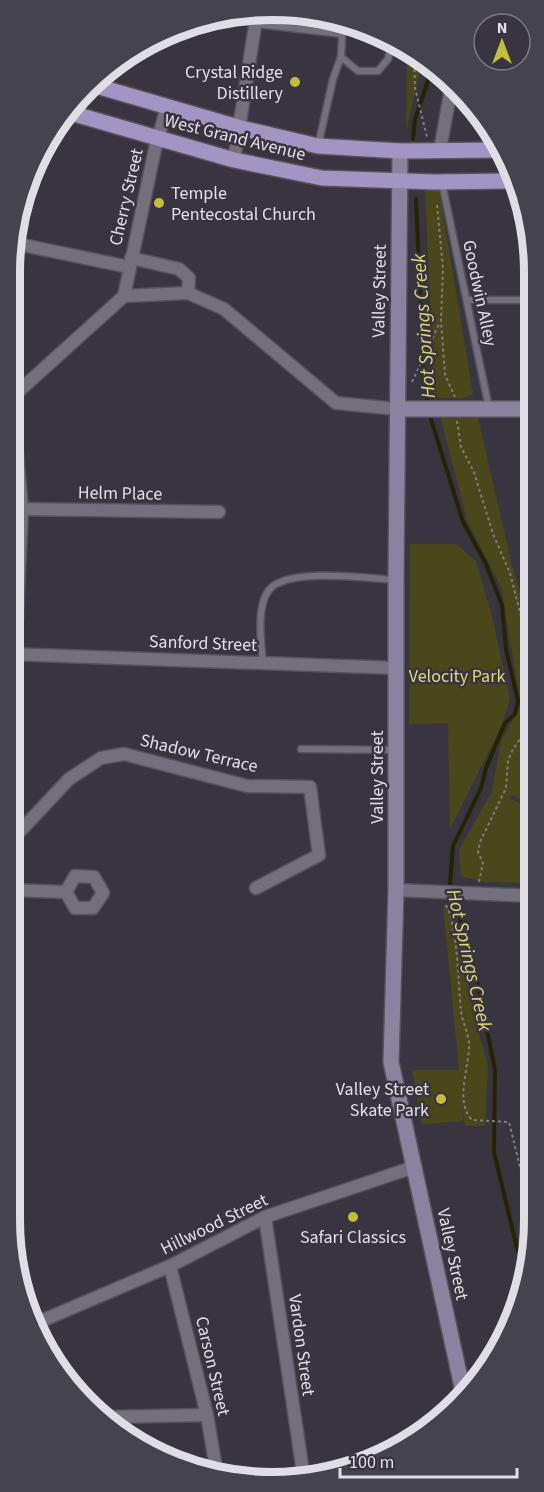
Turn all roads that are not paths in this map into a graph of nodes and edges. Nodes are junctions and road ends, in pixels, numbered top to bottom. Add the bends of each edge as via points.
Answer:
1 (257, 20) edge
2 (268, 20) edge
3 (342, 30) edge
4 (342, 34) junction
5 (390, 49) edge
6 (341, 57) junction
7 (99, 88) edge
8 (450, 92) edge
9 (167, 107) junction
10 (75, 114) edge
11 (241, 128) junction
12 (158, 138) junction
13 (318, 146) junction
14 (440, 150) junction
15 (493, 150) edge
16 (400, 151) junction
17 (234, 160) junction
18 (507, 181) edge
19 (400, 182) junction
20 (442, 183) junction
21 (21, 244) edge
22 (130, 263) junction
23 (188, 293) junction
24 (124, 296) junction
25 (467, 300) junction
26 (524, 300) edge
27 (20, 391) edge
28 (397, 409) junction
29 (489, 409) junction
30 (524, 409) edge
31 (20, 491) edge
32 (22, 509) junction
33 (219, 512) dead end
34 (20, 538) edge
35 (396, 579) junction
36 (20, 654) edge
37 (263, 663) junction
38 (396, 668) junction
39 (301, 749) dead end
40 (396, 750) junction
41 (20, 831) edge
42 (256, 888) dead end
43 (20, 890) edge
44 (396, 890) junction
45 (66, 892) dead end
46 (524, 896) edge
47 (414, 1167) junction
48 (265, 1217) junction
49 (170, 1266) junction
50 (41, 1321) edge
51 (462, 1386) edge
52 (207, 1415) junction
53 (114, 1417) edge
54 (216, 1466) edge
55 (303, 1470) edge

1 - 11 street
2 - 4 lane
3 - 4 lane
4 - 6 lane
5 - 6 lane via 378,71 358,71
6 - 13 lane
7 - 9 main road, West Grand Avenue
8 - 14 street
9 - 11 main road, West Grand Avenue
9 - 12 street, Cherry Street
10 - 12 main road, West Grand Avenue
11 - 13 main road, West Grand Avenue
11 - 17 street
12 - 17 main road, West Grand Avenue
12 - 22 street, Cherry Street
13 - 16 main road, West Grand Avenue
14 - 15 main road, West Grand Avenue
14 - 16 main road, West Grand Avenue
16 - 19 street, Valley Street
17 - 19 main road, West Grand Avenue via 322,178
18 - 20 main road, West Grand Avenue
19 - 20 main road, West Grand Avenue
19 - 28 street, Valley Street
20 - 25 lane, Goodwin Alley
21 - 22 street
22 - 23 street via 179,269 189,279
22 - 24 street, Cherry Street
23 - 24 street
23 - 28 street via 224,309 336,404
24 - 27 street
25 - 26 lane
25 - 29 lane, Goodwin Alley
28 - 29 street
28 - 35 street, Valley Street
29 - 30 street
31 - 32 street
32 - 33 street, Helm Place
32 - 34 street
35 - 37 lane via 317,576 279,581 268,590 262,614
35 - 38 street, Valley Street
36 - 37 street, Sanford Street
37 - 38 street, Sanford Street
38 - 40 street, Valley Street
39 - 40 lane
40 - 44 street, Valley Street
41 - 42 street, Shadow Terrace via 69,779 101,758 124,754 247,786 310,787 319,855
43 - 45 street
44 - 46 street via 444,898 462,893
44 - 47 street, Valley Street via 391,1062
47 - 48 street, Hillwood Street
47 - 51 street, Valley Street
48 - 49 street, Hillwood Street
48 - 55 street, Vardon Street
49 - 50 street, Hillwood Street
49 - 52 street, Carson Street
52 - 53 street
52 - 54 street, Carson Street

